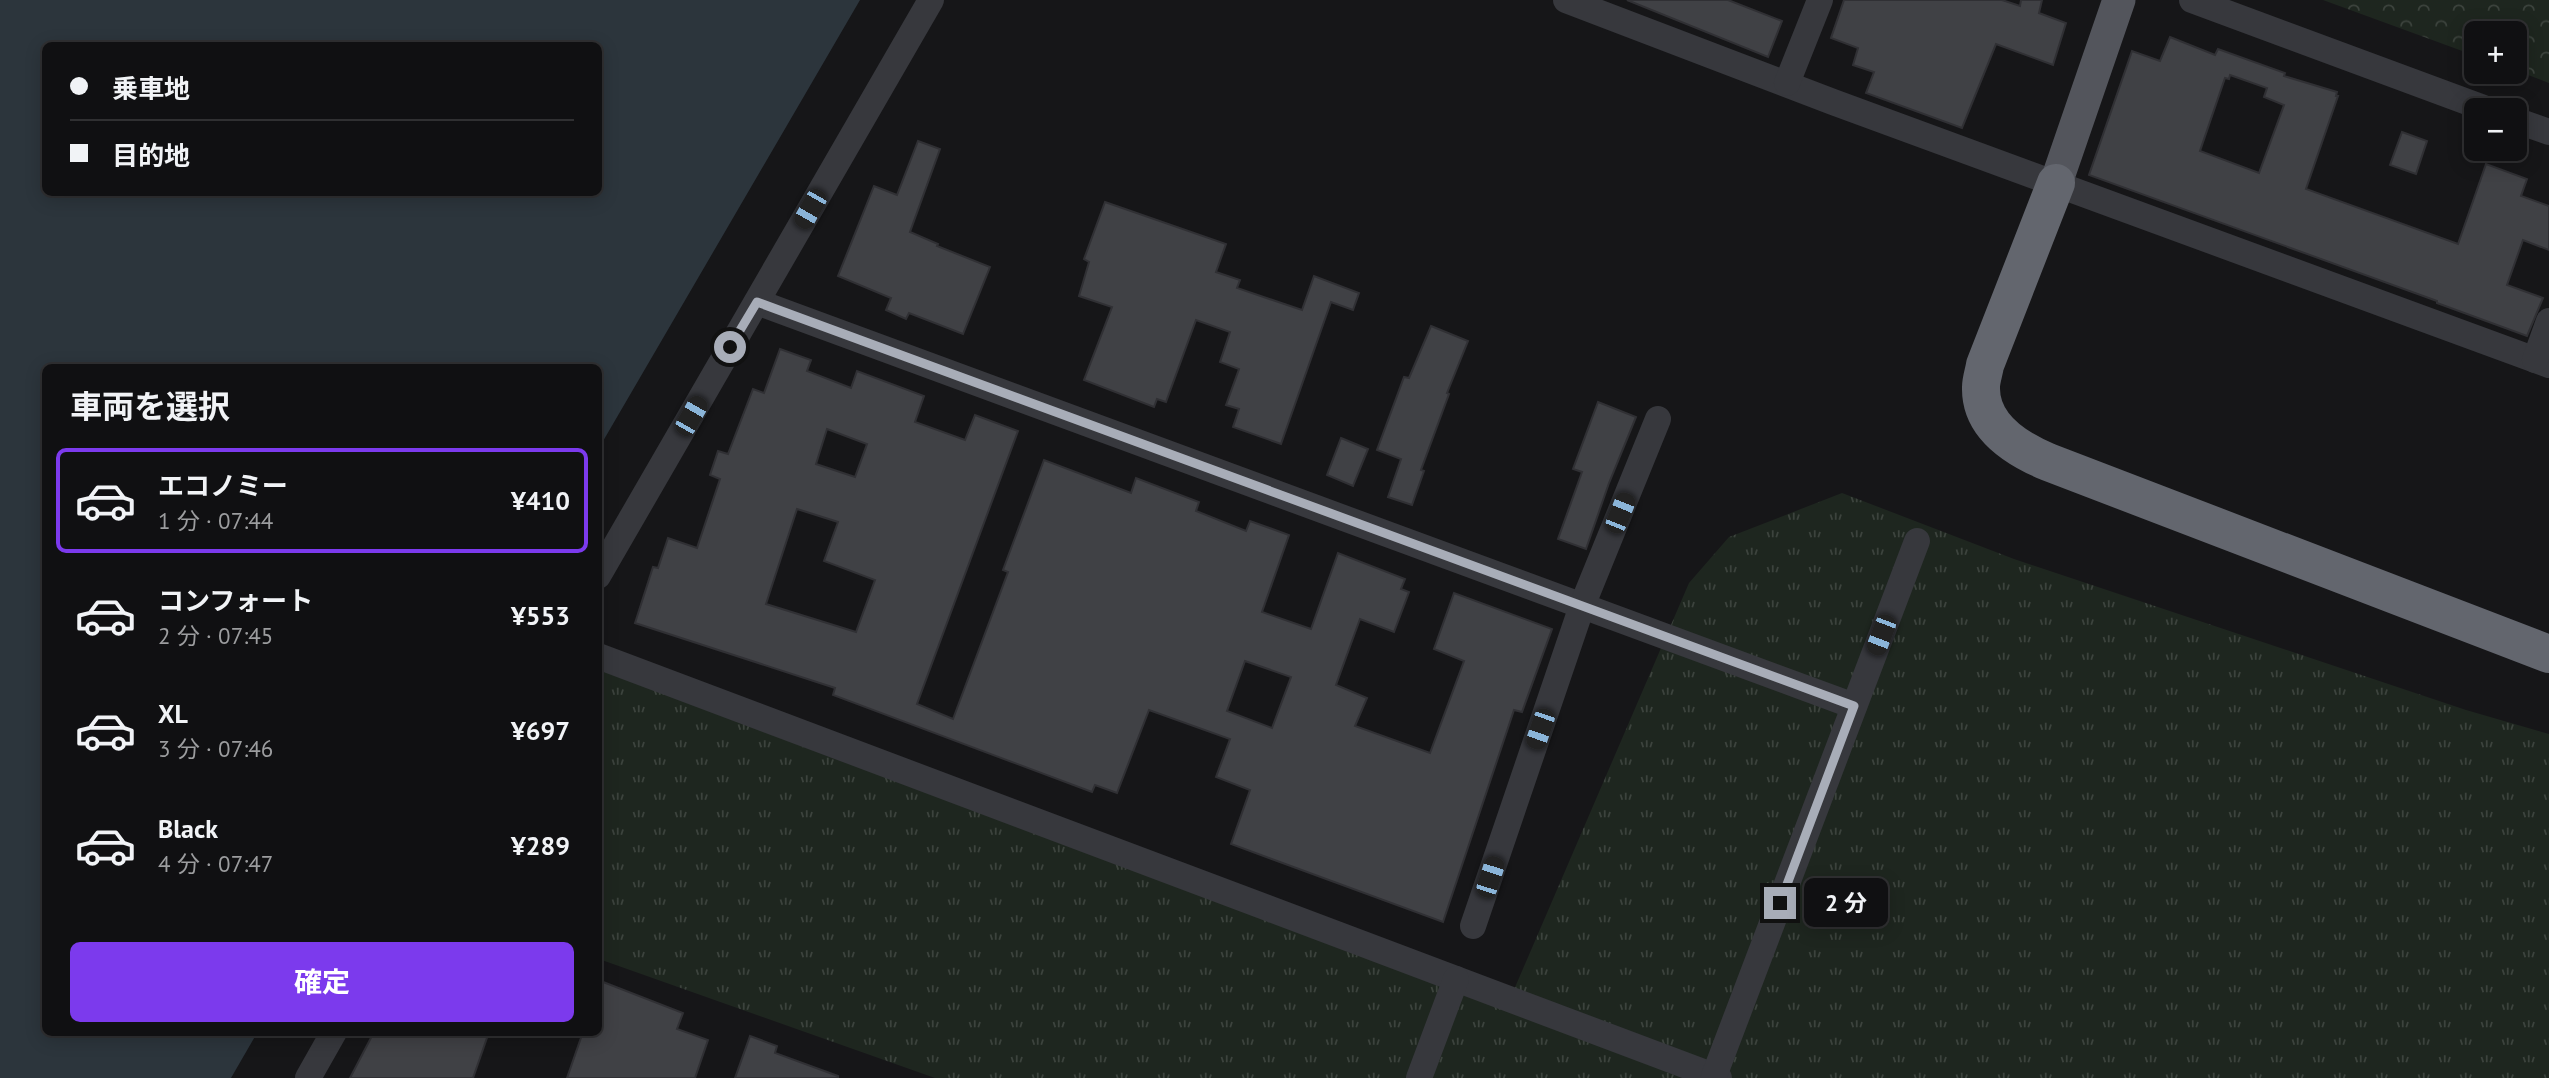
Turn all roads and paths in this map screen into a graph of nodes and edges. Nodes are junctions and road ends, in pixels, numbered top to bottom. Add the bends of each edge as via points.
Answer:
1 (931, 0) edge
2 (1566, 0) edge
3 (1820, 0) edge
4 (2119, 0) edge
5 (2192, 0) edge
6 (1787, 83) junction
7 (2464, 101) edge
8 (2527, 124) edge
9 (2549, 132) edge
10 (2056, 183) junction
11 (757, 302) junction
12 (2549, 321) edge
13 (2542, 363) edge
14 (1658, 419) dead end
15 (1917, 541) dead end
16 (602, 569) edge
17 (1582, 606) junction
18 (2549, 654) edge
19 (602, 658) edge
20 (1854, 706) junction
21 (1473, 926) dead end
22 (1456, 979) junction
23 (332, 1036) edge
24 (1717, 1077) edge
25 (308, 1078) edge
26 (1419, 1078) edge

1 - 11 street
2 - 6 street
3 - 6 street
4 - 10 main road
5 - 7 street
6 - 10 street
8 - 9 street
10 - 13 street
10 - 18 highway via 1985,365 1980,388 1985,412 1999,433 2021,451 2048,462
11 - 16 street
11 - 17 street
12 - 13 street
14 - 17 street
15 - 20 street
17 - 20 street
17 - 21 street
19 - 22 street
20 - 24 street
22 - 24 street
22 - 26 street
23 - 25 street

